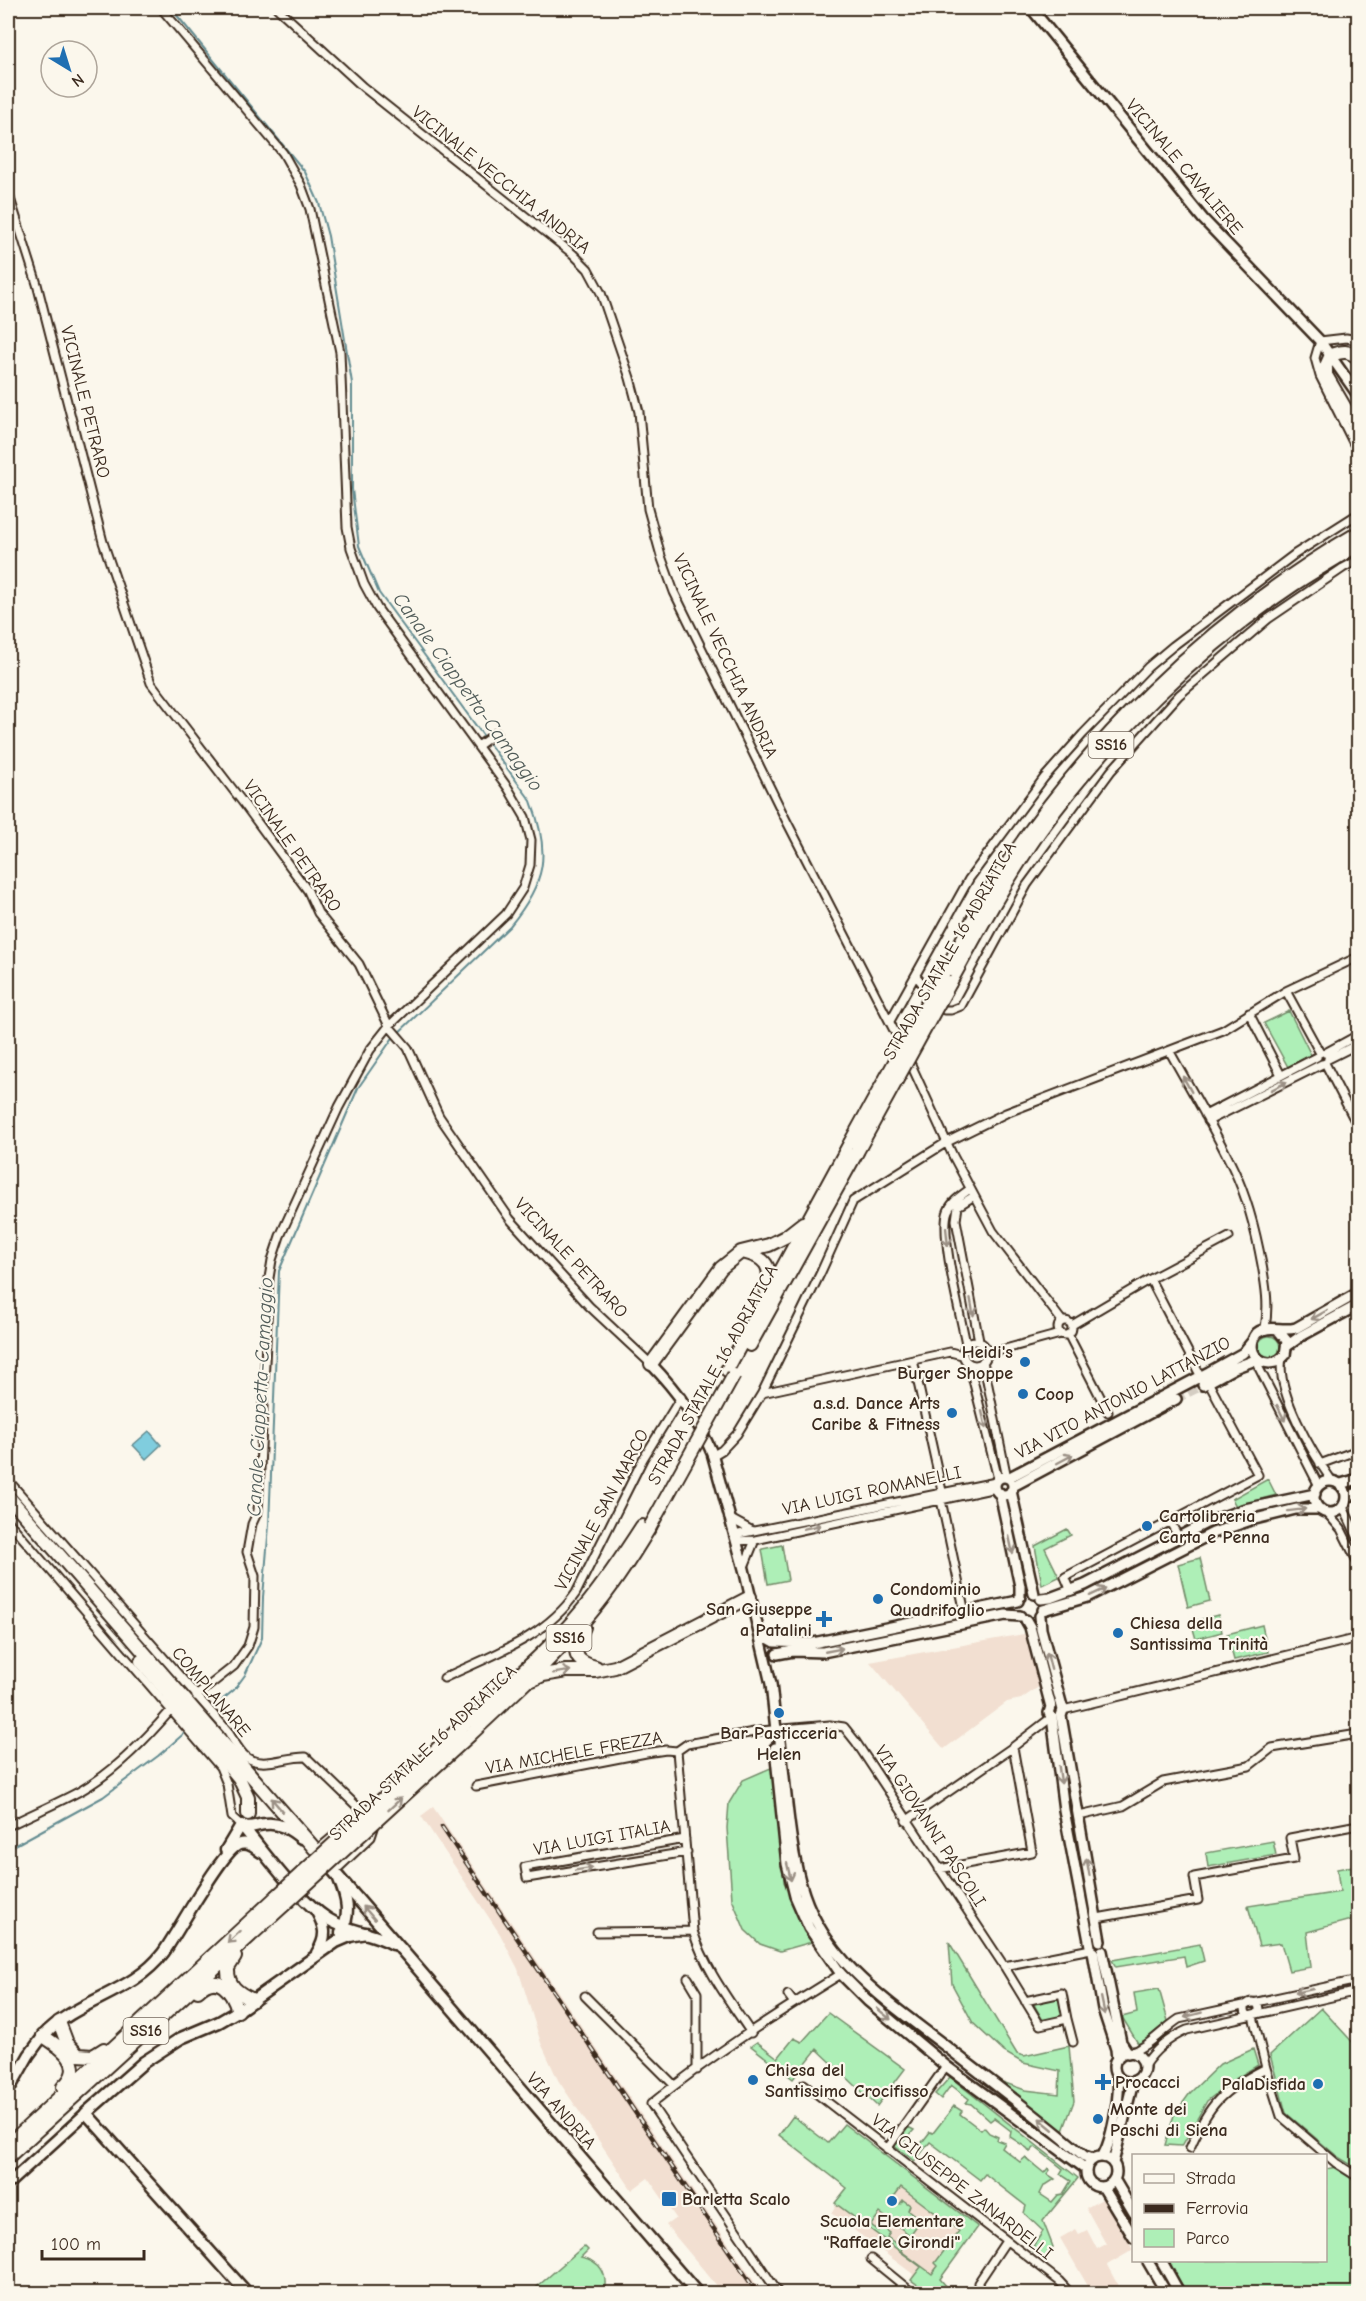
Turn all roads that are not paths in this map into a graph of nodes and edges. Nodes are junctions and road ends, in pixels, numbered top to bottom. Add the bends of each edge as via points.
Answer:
1 (161, 8) edge
2 (277, 8) edge
3 (1031, 8) edge
4 (8, 192) edge
5 (1359, 340) edge
6 (1320, 341) junction
7 (1331, 355) junction
8 (1359, 358) edge
9 (1357, 392) edge
10 (1359, 430) edge
11 (1359, 452) edge
12 (1359, 514) edge
13 (1358, 540) edge
14 (1359, 560) edge
15 (495, 733) dead end
16 (478, 746) junction
17 (1359, 957) edge
18 (916, 976) junction
19 (947, 978) junction
20 (1286, 990) junction
21 (1249, 1013) junction
22 (891, 1021) junction
23 (390, 1027) junction
24 (1359, 1035) edge
25 (1359, 1044) edge
26 (1170, 1052) junction
27 (1323, 1058) junction
28 (1281, 1075) junction
29 (1207, 1118) junction
30 (1354, 1119) dead end
31 (948, 1142) junction
32 (853, 1148) junction
33 (972, 1192) junction
34 (810, 1216) junction
35 (1229, 1237) dead end
36 (741, 1252) junction
37 (1150, 1279) junction
38 (1359, 1293) edge
39 (1359, 1305) edge
40 (759, 1311) junction
41 (1062, 1321) junction
42 (1072, 1325) junction
43 (1271, 1328) junction
44 (1062, 1333) junction
45 (979, 1341) junction
46 (1251, 1343) junction
47 (966, 1344) junction
48 (1287, 1346) junction
49 (962, 1355) junction
50 (985, 1355) junction
51 (1282, 1358) junction
52 (913, 1360) junction
53 (1258, 1360) junction
54 (651, 1364) junction
55 (969, 1364) junction
56 (730, 1372) junction
57 (1204, 1380) junction
58 (762, 1393) junction
59 (681, 1397) junction
60 (1176, 1400) tunnel mouth
61 (1108, 1412) dead end
62 (1359, 1450) edge
63 (712, 1456) junction
64 (1320, 1464) junction
65 (1359, 1479) edge
66 (8, 1480) edge
67 (1336, 1483) junction
68 (1004, 1484) junction
69 (1317, 1490) junction
70 (942, 1491) junction
71 (1359, 1493) edge
72 (8, 1496) edge
73 (941, 1500) junction
74 (1345, 1502) junction
75 (8, 1508) edge
76 (1323, 1510) junction
77 (729, 1518) junction
78 (8, 1521) edge
79 (1170, 1521) junction
80 (647, 1524) junction
81 (753, 1530) junction
82 (1178, 1536) junction
83 (735, 1538) junction
84 (1359, 1538) edge
85 (755, 1540) junction
86 (1359, 1563) edge
87 (744, 1567) junction
88 (1071, 1591) junction
89 (1037, 1596) junction
90 (750, 1597) junction
91 (1019, 1599) junction
92 (965, 1613) junction
93 (1042, 1613) junction
94 (590, 1615) junction
95 (1023, 1618) junction
96 (758, 1628) junction
97 (1359, 1638) edge
98 (773, 1641) junction
99 (763, 1650) junction
100 (776, 1654) junction
101 (603, 1669) junction
102 (444, 1678) dead end
103 (771, 1684) junction
104 (523, 1685) junction
105 (196, 1696) junction
106 (171, 1710) junction
107 (1058, 1712) junction
108 (195, 1718) junction
109 (206, 1730) junction
110 (776, 1730) junction
111 (466, 1731) junction
112 (1359, 1734) edge
113 (1013, 1747) junction
114 (677, 1751) junction
115 (476, 1786) dead end
116 (362, 1811) junction
117 (1079, 1816) junction
118 (906, 1821) junction
119 (247, 1822) junction
120 (1359, 1825) edge
121 (8, 1826) edge
122 (686, 1839) junction
123 (316, 1850) junction
124 (687, 1852) junction
125 (264, 1854) junction
126 (939, 1869) junction
127 (216, 1870) junction
128 (336, 1874) junction
129 (280, 1901) junction
130 (315, 1910) junction
131 (1097, 1918) junction
132 (262, 1926) junction
133 (344, 1927) junction
134 (693, 1931) junction
135 (597, 1932) dead end
136 (367, 1933) junction
137 (336, 1942) junction
138 (401, 1949) junction
139 (1094, 1950) junction
140 (315, 1956) junction
141 (849, 1966) junction
142 (1004, 1966) junction
143 (841, 1974) junction
144 (688, 1978) dead end
145 (1359, 1980) edge
146 (1359, 1991) edge
147 (788, 1995) dead end
148 (585, 1996) dead end
149 (253, 2000) junction
150 (1025, 2001) junction
151 (794, 2003) junction
152 (1250, 2003) junction
153 (238, 2011) junction
154 (1253, 2016) junction
155 (1067, 2019) junction
156 (59, 2022) junction
157 (148, 2023) junction
158 (752, 2032) junction
159 (43, 2036) junction
160 (1073, 2042) dead end
161 (955, 2053) junction
162 (1129, 2053) junction
163 (1117, 2059) junction
164 (946, 2065) junction
165 (1144, 2066) junction
166 (1266, 2068) junction
167 (697, 2070) junction
168 (1118, 2078) junction
169 (1133, 2082) junction
170 (804, 2084) dead end
171 (674, 2085) junction
172 (8, 2092) edge
173 (86, 2113) junction
174 (19, 2134) junction
175 (8, 2145) edge
176 (1190, 2148) dead end
177 (887, 2149) junction
178 (1325, 2154) edge
179 (1327, 2155) edge
180 (8, 2157) edge
181 (1097, 2158) junction
182 (1113, 2163) junction
183 (1086, 2169) junction
184 (1359, 2177) edge
185 (1114, 2179) junction
186 (8, 2184) edge
187 (1103, 2187) junction
188 (1132, 2210) edge
189 (1132, 2235) edge
190 (1006, 2241) junction
191 (871, 2259) dead end
192 (1148, 2262) edge
193 (1162, 2262) edge
194 (978, 2283) dead end
195 (902, 2284) junction
196 (248, 2294) edge
197 (698, 2294) edge
198 (779, 2294) edge
199 (895, 2294) edge
200 (914, 2294) edge
201 (1071, 2294) edge
202 (1167, 2294) edge
203 (1180, 2294) edge

1 - 16 street via 283,153 301,185 310,209 340,352 343,469 351,548 377,608
2 - 22 street, VICINALE VECCHIA ANDRIA via 363,87 588,269 601,293 630,378 639,412 648,509 674,592
3 - 6 street, VICINALE CAVALIERE via 1203,219
4 - 23 street, VICINALE PETRARO via 37,284 103,543 151,683 359,964
5 - 6 street
6 - 7 street, VICINALE CAVALIERE
6 - 11 street via 1315,358 1320,376
7 - 8 highway via 1352,352
7 - 9 street, VICINALE CAVALIERE
7 - 10 highway via 1326,375
12 - 18 street via 1294,554 1182,639 1148,667 1083,734 1044,778 969,879
13 - 19 highway, STRADA STATALE 16 ADRIATICA / SS16 via 1219,641 1148,705 1097,760 1041,831
13 - 19 highway, STRADA STATALE 16 ADRIATICA / SS16 via 1339,544 1212,635 1142,699 1091,753 1034,825 987,894
14 - 18 street via 1268,619 1179,694 1110,771 1027,885 961,1006 944,1010
15 - 16 street
16 - 23 street via 525,817 531,840 531,865 523,888 506,915
17 - 20 street
18 - 22 street
19 - 32 highway, STRADA STATALE 16 ADRIATICA / SS16, bridge
20 - 21 street
20 - 27 street
21 - 26 street via 1223,1030
21 - 28 street
22 - 31 street, VICINALE VECCHIA ANDRIA
23 - 54 street, VICINALE PETRARO via 408,1048 439,1116 510,1219 589,1306
23 - 105 street via 370,1050 347,1089 272,1260 258,1511 247,1552 255,1576 254,1627 248,1646 234,1666
24 - 27 street
25 - 27 street
29 -> 26 street
26 - 31 street via 1006,1113
27 - 28 street
29 -> 27 street
27 - 30 street
28 - 29 street
29 - 43 street via 1234,1169 1256,1232
31 - 33 street, VICINALE VECCHIA ANDRIA
31 - 58 street via 853,1201
32 - 34 highway, STRADA STATALE 16 ADRIATICA / SS16
32 - 56 highway, STRADA STATALE 16 ADRIATICA / SS16
33 - 41 street, VICINALE VECCHIA ANDRIA via 993,1231
33 -> 45 street via 958,1206 956,1220
33 -> 47 street via 951,1205 946,1226
34 - 36 highway via 785,1237
34 - 40 highway, STRADA STATALE 16 ADRIATICA / SS16
35 - 37 street
36 - 40 highway via 760,1258 769,1270
36 - 54 highway via 721,1268
37 - 42 street
37 - 57 street
38 -> 43 street via 1296,1328
39 - 48 street
40 - 56 highway, STRADA STATALE 16 ADRIATICA / SS16
41 - 42 street
41 - 44 street via 1057,1326
42 - 44 street via 1071,1331
43 - 46 street via 1257,1333
43 - 48 street via 1285,1337
44 - 50 street
44 - 61 street
45 - 47 street
45 - 50 street
46 - 53 street
46 - 57 street, VIA VITO ANTONIO LATTANZIO
47 - 49 street
48 - 51 street
49 - 52 street via 950,1352
49 - 55 street
50 - 55 street via 977,1365
50 - 68 street
51 - 53 street via 1268,1363
51 - 64 street via 1284,1391
52 - 58 street
52 - 70 street
53 - 57 street, VIA VITO ANTONIO LATTANZIO
53 -> 69 street
54 - 59 street, VICINALE PETRARO
55 -> 68 street
56 - 80 highway, STRADA STATALE 16 ADRIATICA / SS16, bridge
57 - 68 street, VIA VITO ANTONIO LATTANZIO
57 - 79 street via 1258,1475
58 - 63 street via 737,1434
59 - 63 street, VICINALE PETRARO via 705,1436
59 - 102 street, VICINALE SAN MARCO via 643,1459 566,1608 532,1635
68 -> 60 street, VIA VITO ANTONIO LATTANZIO
62 - 64 street
63 - 77 street, VICINALE PETRARO
64 - 67 street
65 - 67 street
66 - 105 street, COMPLANARE
67 - 69 street
67 - 74 street
68 - 70 street, VIA LUIGI ROMANELLI
68 - 73 street, VIA LUIGI ROMANELLI
68 - 89 street
68 -> 91 street
69 - 76 street via 1316,1502
69 - 82 street via 1245,1509
70 - 81 street, VIA LUIGI ROMANELLI
71 - 74 street
72 - 108 highway
85 -> 73 street, VIA LUIGI ROMANELLI
73 - 92 street
74 - 76 street via 1336,1512
74 - 84 street
75 - 108 highway
76 - 86 street via 1341,1529
93 -> 76 street via 1087,1597 1213,1533 1296,1509
77 - 81 street
77 - 83 street, VICINALE PETRARO
78 - 106 street, COMPLANARE
79 - 82 street
79 - 88 street via 1065,1577
80 - 94 highway, STRADA STATALE 16 ADRIATICA / SS16 via 625,1569
80 - 111 highway, STRADA STATALE 16 ADRIATICA / SS16 via 582,1610
81 - 83 street, VIA LUIGI ROMANELLI
82 - 88 street
83 - 85 street, VIA LUIGI ROMANELLI
83 - 87 street, VICINALE PETRARO
85 - 87 street
87 - 90 street, VICINALE PETRARO
88 - 89 street
89 - 91 street via 1026,1594
89 - 93 street
90 - 96 street, VICINALE PETRARO
90 - 101 highway via 615,1667
91 - 92 street
91 - 95 street via 1016,1608
92 - 98 street via 820,1642
93 - 95 street via 1034,1620
107 -> 93 street
94 - 101 highway via 575,1646 577,1656 586,1665
94 - 104 highway, STRADA STATALE 16 ADRIATICA / SS16
100 -> 95 street via 823,1653 1006,1615
95 - 107 street via 1030,1627
96 - 98 street
96 - 99 street, VICINALE PETRARO
97 - 107 street
98 - 99 street via 766,1642
98 - 100 street via 779,1647
99 - 100 street via 770,1657
99 - 103 street, VICINALE PETRARO
100 - 103 street
104 -> 101 highway via 543,1675
103 - 110 street
104 - 111 highway, STRADA STATALE 16 ADRIATICA / SS16
105 - 108 street, COMPLANARE
106 - 108 street, COMPLANARE
106 - 121 street via 123,1759 84,1789
107 - 113 street
107 - 117 street
107 -> 139 street via 1064,1810
108 - 109 highway
108 - 109 street, COMPLANARE
109 - 116 street, COMPLANARE via 253,1761 306,1757
109 - 119 highway via 243,1785 248,1797
109 - 119 street, COMPLANARE via 225,1775 232,1817
123 -> 109 highway
110 - 114 street, VIA MICHELE FREZZA via 687,1744
110 - 118 street, VIA GIOVANNI PASCOLI via 844,1727
110 - 141 street via 804,1894 816,1923
110 -> 143 street via 787,1864 795,1896 809,1928
111 - 129 highway, STRADA STATALE 16 ADRIATICA / SS16, bridge
112 - 117 street via 1272,1748 1249,1766 1163,1782 1123,1806
113 - 118 street
113 - 126 street via 1032,1852
114 - 115 street, VIA MICHELE FREZZA via 646,1753
114 - 122 street
116 - 123 street
116 - 128 street, COMPLANARE via 374,1828 371,1837
131 -> 117 street
118 - 126 street, VIA GIOVANNI PASCOLI
119 - 123 main road, VIA ANDRIA via 282,1826
119 - 125 main road
119 - 127 main road
120 - 131 street via 1290,1838 1293,1859 1194,1877 1198,1900
122 - 124 street
122 -> 124 street, VIA LUIGI ITALIA via 525,1867 527,1878
123 - 128 main road, VIA ANDRIA
124 - 134 street
125 - 127 main road via 250,1845 239,1844
125 - 130 main road
126 - 142 street, VIA GIOVANNI PASCOLI
127 - 156 main road via 170,1944 148,1970
128 - 133 main road via 348,1907
138 -> 128 main road, VIA ANDRIA
129 - 132 highway, STRADA STATALE 16 ADRIATICA / SS16
129 -> 157 highway, STRADA STATALE 16 ADRIATICA / SS16
130 - 133 main road
130 - 140 main road via 325,1934
131 - 139 street via 1100,1941 1093,1941
132 - 149 highway, SS16 via 228,1968 227,1977 233,1988
132 - 157 highway, STRADA STATALE 16 ADRIATICA / SS16
133 - 136 main road
133 - 137 main road
134 - 135 street
134 - 158 street via 703,1958
136 - 137 main road
136 - 138 main road
137 - 140 main road
138 - 197 main road, VIA ANDRIA
139 - 142 street
139 - 162 street via 1121,2042
139 -> 163 street via 1103,2009
140 - 149 main road
141 - 143 street via 849,1974
141 - 161 street via 875,1992
142 - 150 street, VIA GIOVANNI PASCOLI
143 - 151 street
143 -> 164 street
144 - 167 street via 697,1993
145 -> 152 street
146 - 154 street
147 - 151 street
148 - 171 street
149 - 153 main road
150 - 155 street, VIA GIOVANNI PASCOLI via 1040,2025
150 - 155 street via 1062,1993
151 - 158 street
152 - 154 street via 1258,2006
152 -> 162 street via 1179,2019 1140,2050
153 - 157 highway, SS16 via 225,1987 210,1983 169,2017
153 - 173 main road via 157,2053
154 - 165 street via 1203,2025 1172,2036
154 - 166 street
155 - 160 street
156 - 157 highway, SS16 via 72,2050 85,2057 103,2050 128,2028
156 - 159 main road
157 - 174 highway, STRADA STATALE 16 ADRIATICA / SS16
157 - 180 highway, STRADA STATALE 16 ADRIATICA / SS16
158 - 167 street
159 - 172 street
159 - 174 highway, SS16 via 67,2053 73,2070 67,2083 31,2116
161 - 164 street via 956,2063
181 -> 161 street via 1084,2156
162 - 163 street
162 - 165 street via 1139,2057
163 - 168 street via 1114,2066
164 - 177 street
164 - 183 street
165 - 169 street via 1141,2076
166 - 176 street via 1215,2102
166 - 178 street via 1281,2116
167 - 171 street
168 - 169 street
168 - 181 street via 1106,2151
169 - 182 street
170 - 177 street, VIA GIUSEPPE ZANARDELLI
171 - 198 street via 651,2104
173 - 186 street
173 - 196 main road
174 - 175 highway, STRADA STATALE 16 ADRIATICA / SS16
177 - 190 street, VIA GIUSEPPE ZANARDELLI
179 - 184 street
181 - 182 street
181 - 183 street
182 - 185 street
183 - 187 street via 1089,2183
185 - 187 street
185 - 188 street
187 - 189 street
190 - 194 street
190 - 201 street, VIA GIUSEPPE ZANARDELLI
191 - 195 street
192 - 202 street
193 - 203 street
195 - 199 street
195 - 200 street

